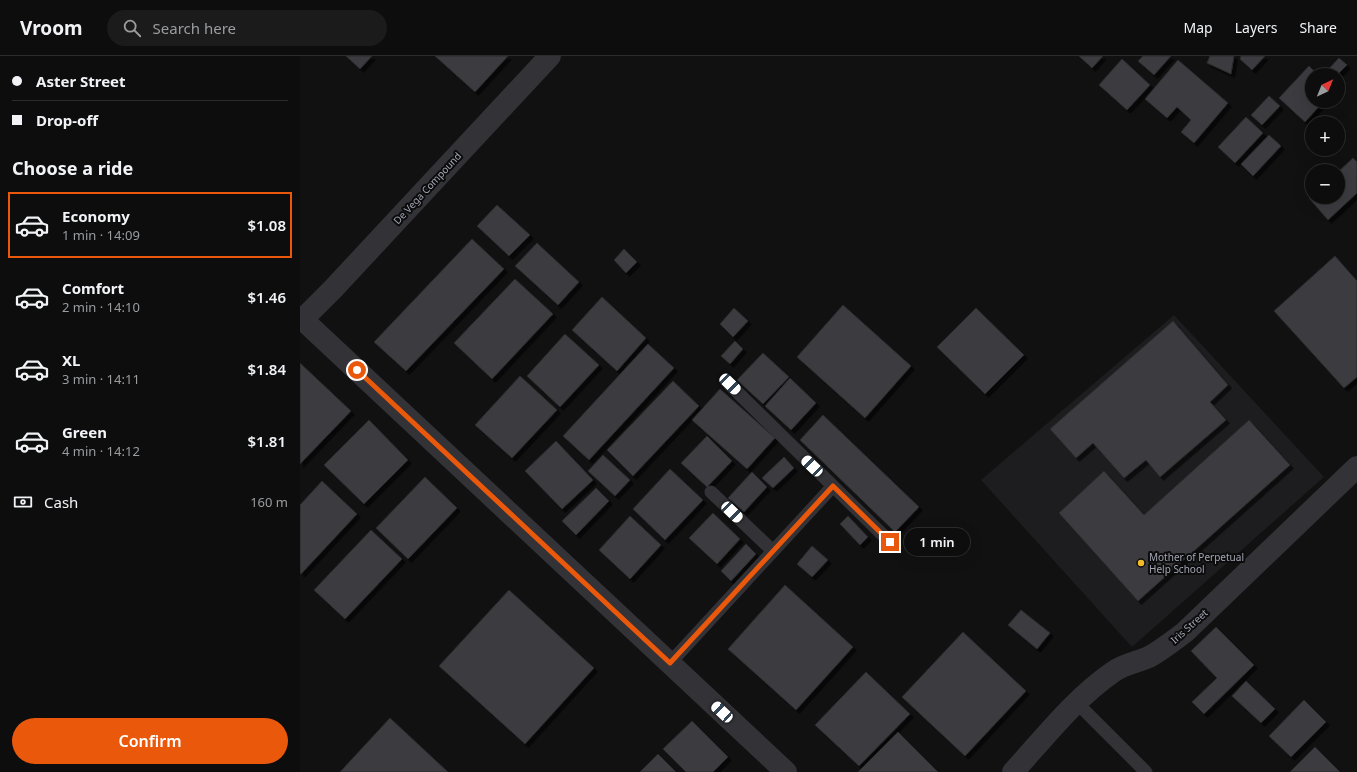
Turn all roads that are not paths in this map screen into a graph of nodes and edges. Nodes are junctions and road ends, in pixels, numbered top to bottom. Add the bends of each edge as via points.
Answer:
1 (550, 56) edge
2 (301, 318) edge
3 (730, 384) dead end
4 (1357, 467) edge
5 (833, 486) junction
6 (711, 492) dead end
7 (890, 542) dead end
8 (773, 551) junction
9 (670, 663) junction
10 (1076, 702) junction
11 (786, 772) edge
12 (1013, 772) edge
13 (1146, 772) edge

1 - 2 street, De Vega Compound via 333,289
2 - 9 street
3 - 5 lane
4 - 10 street, Iris Street via 1184,632 1149,657 1114,670
5 - 7 lane
5 - 8 lane
6 - 8 lane
8 - 9 lane
9 - 11 street
10 - 12 street, Iris Street
10 - 13 lane

